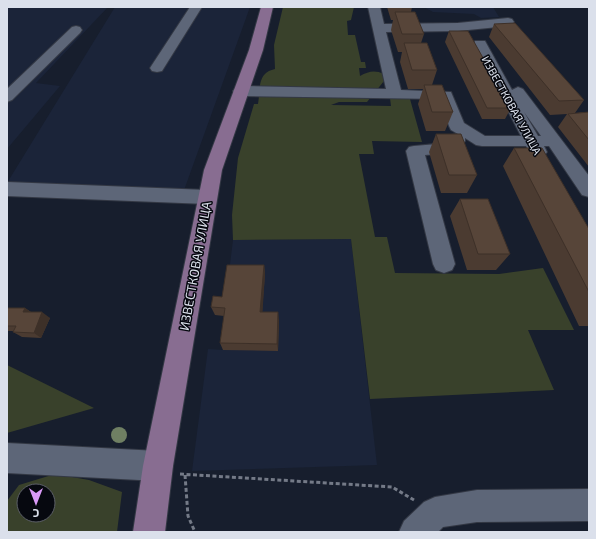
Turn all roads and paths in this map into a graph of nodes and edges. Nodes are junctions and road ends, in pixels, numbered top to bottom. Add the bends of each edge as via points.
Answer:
1 (196, 7) edge
2 (267, 7) edge
3 (374, 7) edge
4 (508, 22) edge
5 (380, 28) junction
6 (76, 30) dead end
7 (157, 68) dead end
8 (241, 91) junction
9 (395, 94) junction
10 (7, 97) edge
11 (457, 126) junction
12 (554, 141) junction
13 (532, 142) junction
14 (547, 168) edge
15 (7, 189) edge
16 (589, 190) edge
17 (207, 197) junction
18 (444, 264) dead end
19 (7, 458) edge
20 (168, 470) junction
21 (185, 475) junction
22 (589, 505) edge
23 (425, 522) edge
24 (149, 532) edge
25 (196, 532) edge

1 - 7 street
2 - 8 main road, ИЗВЕСТКОВАЯ УЛИЦА via 256,50
3 - 5 street
4 - 5 street via 458,27
5 - 9 street
6 - 10 street
8 - 9 street
8 - 17 main road, ИЗВЕСТКОВАЯ УЛИЦА
9 - 11 street via 446,95
11 - 13 street via 482,141
11 - 18 street via 457,141 446,147 415,151
12 - 13 street
12 - 13 street, ИЗВЕСТКОВАЯ УЛИЦА via 484,45 480,44
12 - 16 street, ИЗВЕСТКОВАЯ УЛИЦА
13 - 14 street, ИЗВЕСТКОВАЯ УЛИЦА
15 - 17 street
17 - 20 main road, ИЗВЕСТКОВАЯ УЛИЦА
19 - 20 street
20 - 21 path
20 - 24 main road, ИЗВЕСТКОВАЯ УЛИЦА
21 - 23 path via 392,487
21 - 25 path via 188,516
22 - 23 street via 477,506

